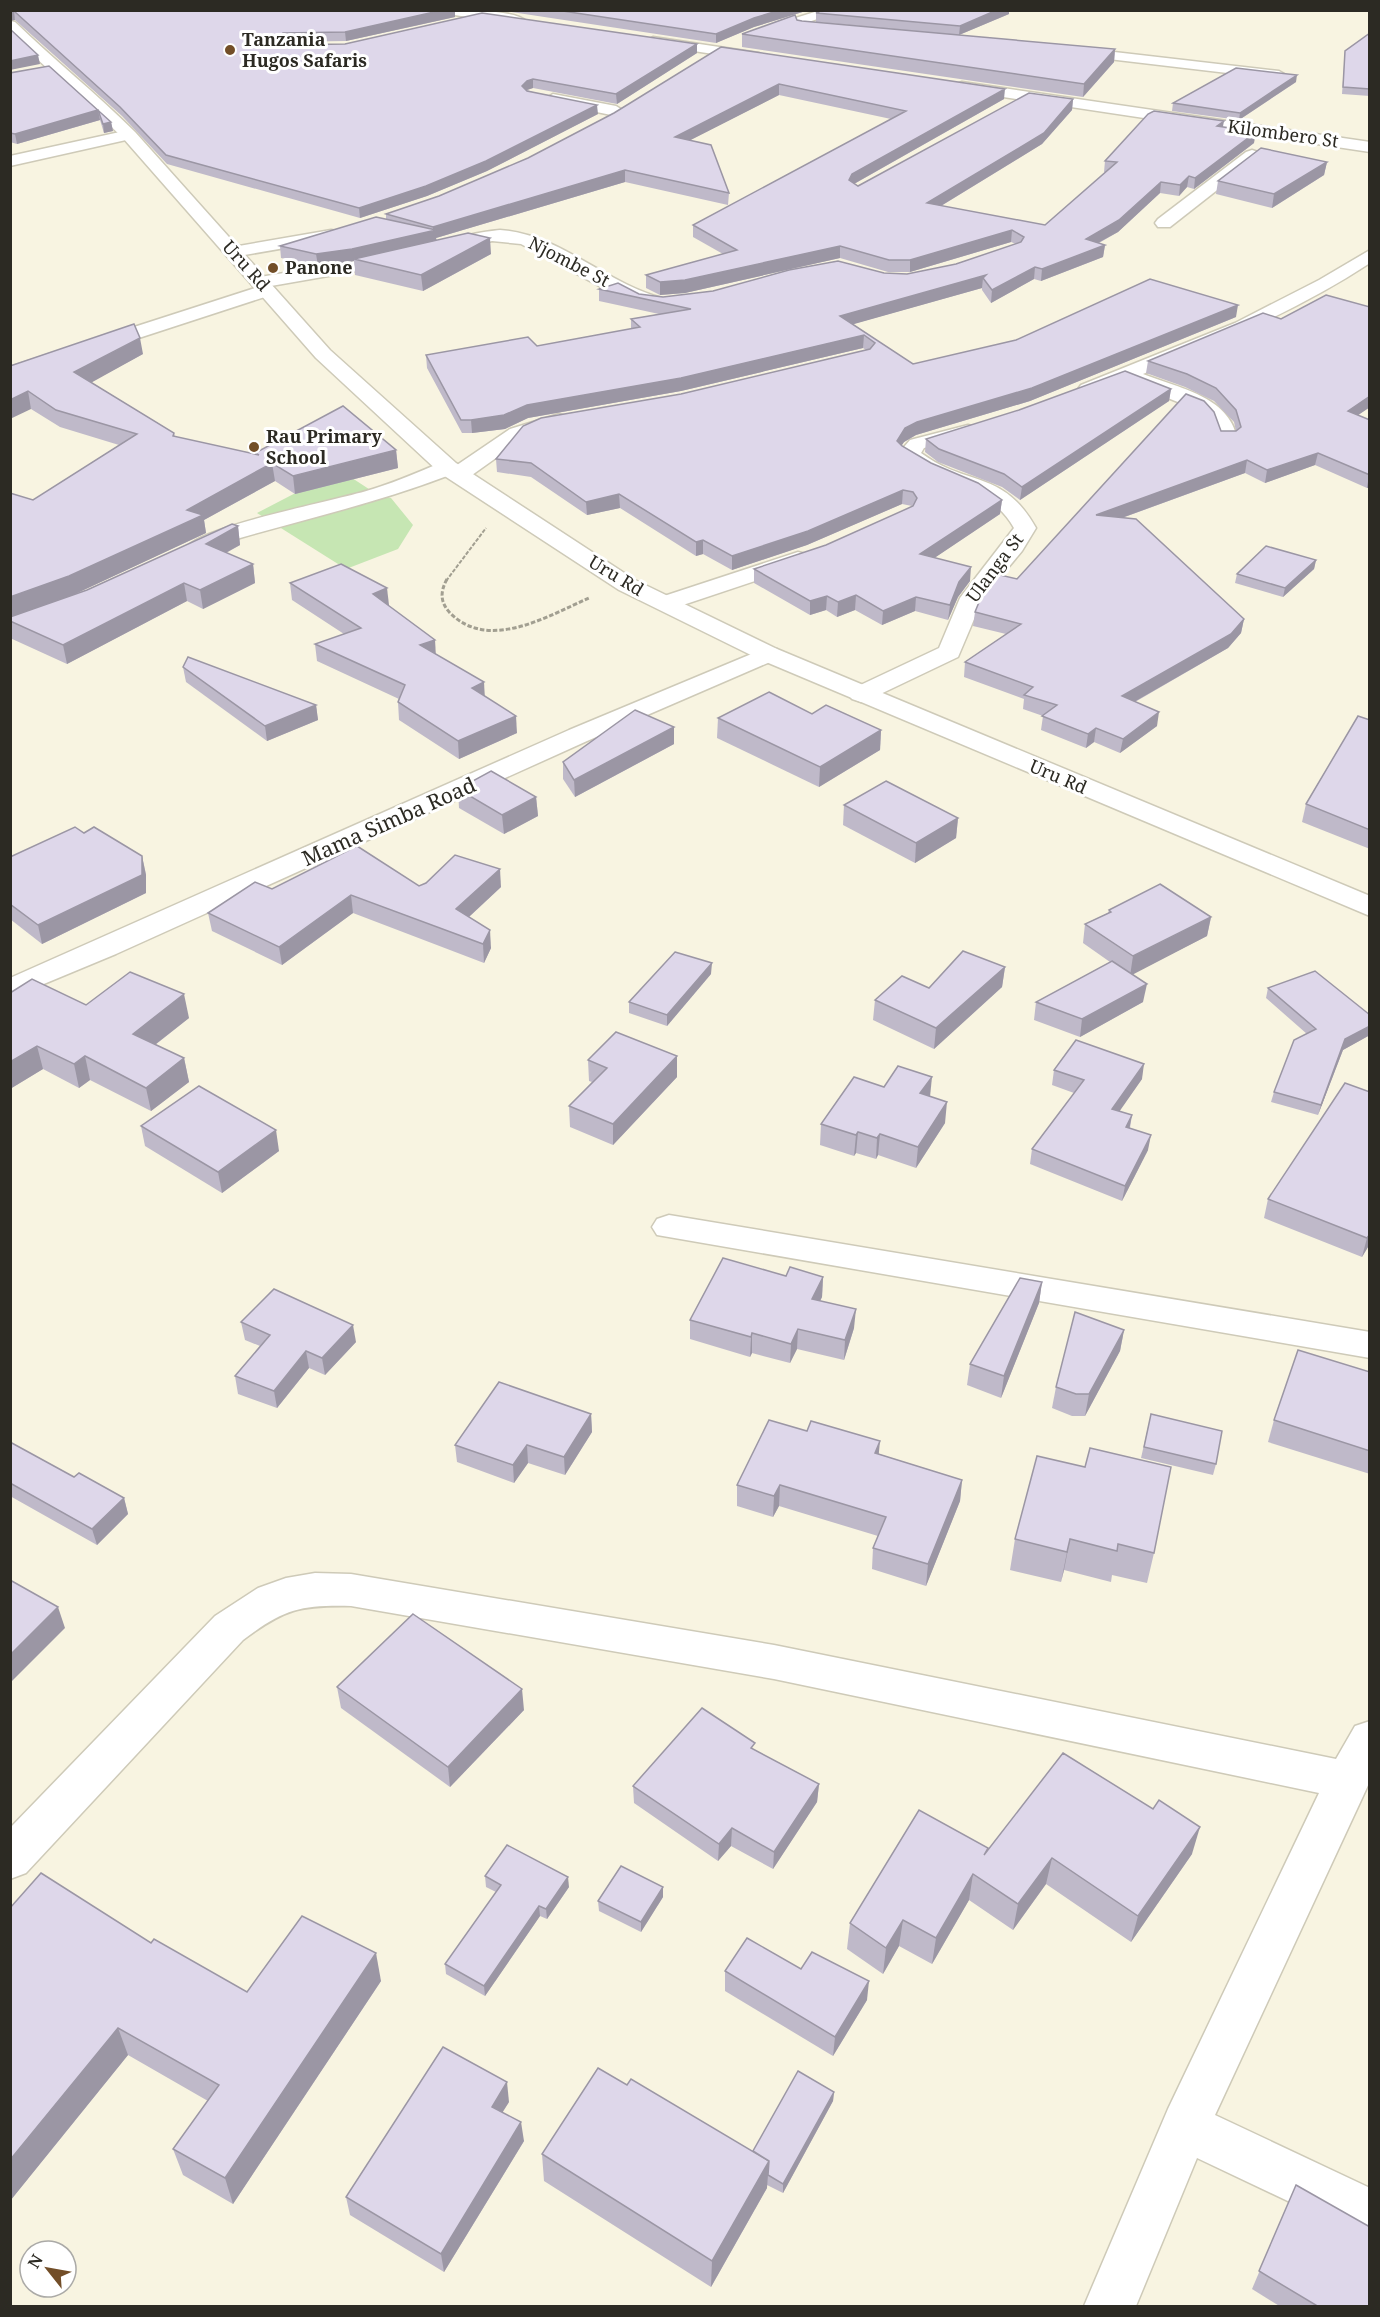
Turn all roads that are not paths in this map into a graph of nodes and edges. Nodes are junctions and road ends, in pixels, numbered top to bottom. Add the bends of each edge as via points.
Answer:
1 (837, 10) edge
2 (449, 17) edge
3 (534, 24) edge
4 (786, 25) junction
5 (13, 30) edge
6 (832, 30) edge
7 (637, 39) edge
8 (1054, 49) edge
9 (717, 51) junction
10 (774, 59) edge
11 (693, 66) edge
12 (1295, 77) edge
13 (946, 85) edge
14 (533, 95) edge
15 (1026, 96) junction
16 (633, 102) edge
17 (616, 111) junction
18 (1001, 111) edge
19 (598, 122) edge
20 (1280, 134) junction
21 (129, 135) junction
22 (1370, 147) edge
23 (10, 161) edge
24 (1164, 224) dead end
25 (346, 232) edge
26 (433, 251) edge
27 (232, 252) junction
28 (1370, 255) edge
29 (410, 256) edge
30 (263, 286) junction
31 (673, 303) edge
32 (10, 374) edge
33 (1124, 374) junction
34 (1068, 396) edge
35 (578, 417) edge
36 (989, 425) edge
37 (1227, 438) edge
38 (452, 471) junction
39 (816, 552) edge
40 (178, 556) edge
41 (666, 603) junction
42 (768, 654) junction
43 (861, 694) junction
44 (1370, 907) edge
45 (10, 989) edge
46 (669, 1227) dead end
47 (1370, 1345) edge
48 (1370, 1739) edge
49 (1347, 1780) junction
50 (10, 1858) edge
51 (1185, 2126) junction
52 (1370, 2215) edge
53 (1110, 2307) edge

1 - 4 street
2 - 3 street via 483,16
4 - 6 street
4 - 9 street
5 - 21 street, Uru Rd via 44,70 99,105
7 - 9 street
8 - 12 street
9 - 10 street
9 - 11 street
13 - 15 street, Kilombero St
14 - 17 street
15 - 18 street
15 - 20 street, Kilombero St
16 - 17 street
17 - 19 street
20 - 22 street, Kilombero St
20 - 24 street
21 - 23 street
21 - 27 street, Uru Rd
25 - 27 street
26 - 31 street, Njombe St via 494,236 515,237 542,246 647,300
27 - 30 street, Uru Rd
28 - 33 street via 1266,316
29 - 30 street
30 - 32 street
30 - 38 street, Uru Rd via 323,354
33 - 34 street
33 - 37 street via 1210,408 1224,423
35 - 38 street via 522,429
36 - 43 street, Ulanga St via 924,441 909,454 925,466 1006,499 1019,513 1025,528 1015,548 976,590 962,614 949,652
38 - 40 street via 229,534
38 - 41 street, Uru Rd via 627,585
39 - 41 street
41 - 42 street, Uru Rd
42 - 43 street, Uru Rd
42 - 45 street, Mama Simba Road via 647,704 389,823
43 - 44 street, Uru Rd
46 - 47 street
48 - 49 street
49 - 50 street via 774,1662 351,1590 313,1588 282,1594 254,1608 229,1628
49 - 51 street
51 - 52 street
51 - 53 street

